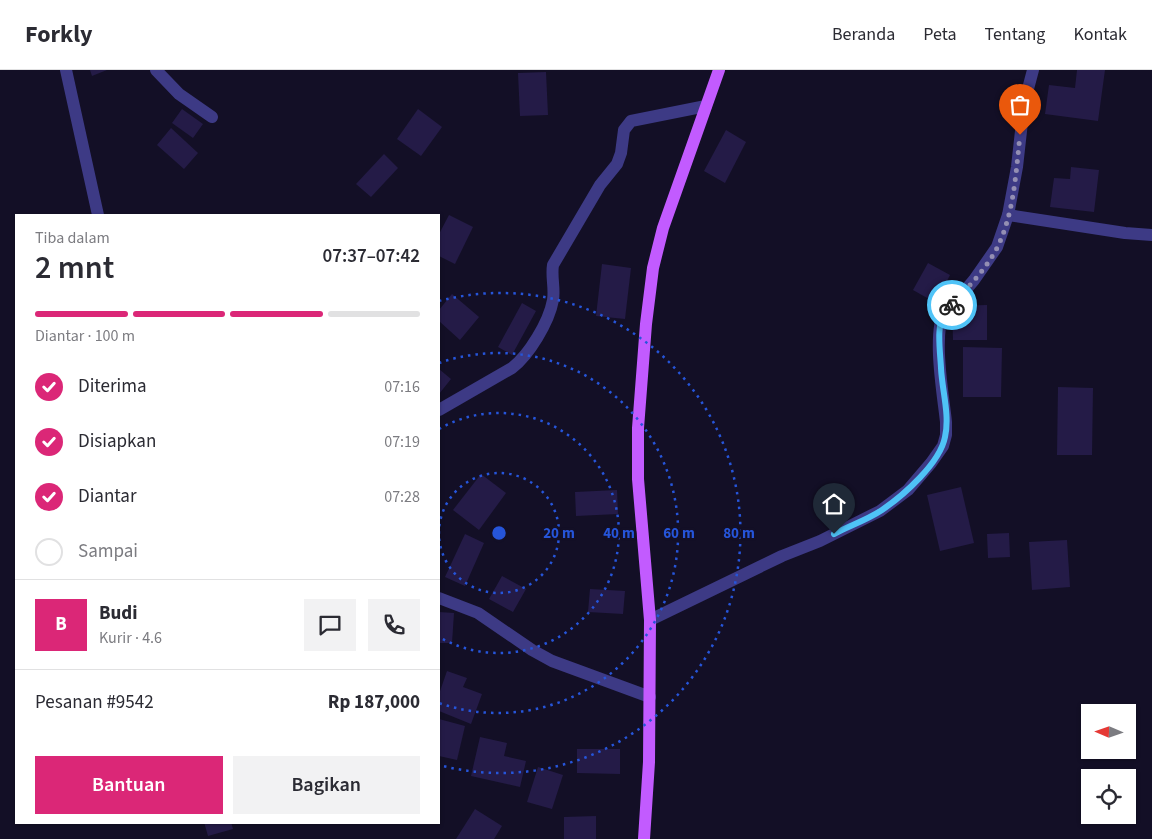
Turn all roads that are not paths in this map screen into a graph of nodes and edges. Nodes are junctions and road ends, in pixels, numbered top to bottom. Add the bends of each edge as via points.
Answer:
1 (66, 70) edge
2 (156, 70) edge
3 (719, 70) edge
4 (1033, 70) edge
5 (706, 106) junction
6 (212, 117) dead end
7 (98, 214) edge
8 (1008, 215) junction
9 (1152, 235) edge
10 (440, 409) edge
11 (440, 598) edge
12 (650, 620) junction
13 (650, 697) junction
14 (644, 839) edge

1 - 7 street
2 - 6 street via 179,94
3 - 5 main road
4 - 8 street via 1024,104
5 - 10 street via 631,121 627,125 617,164 600,185 553,265 553,300 530,351 512,368
5 - 12 main road via 663,228 653,268 646,324 638,471
8 - 9 street
8 - 12 street via 997,248 974,280 941,316 939,343 946,435 943,446 908,490 880,511
11 - 13 street via 478,613 552,661
12 - 13 main road
13 - 14 main road

